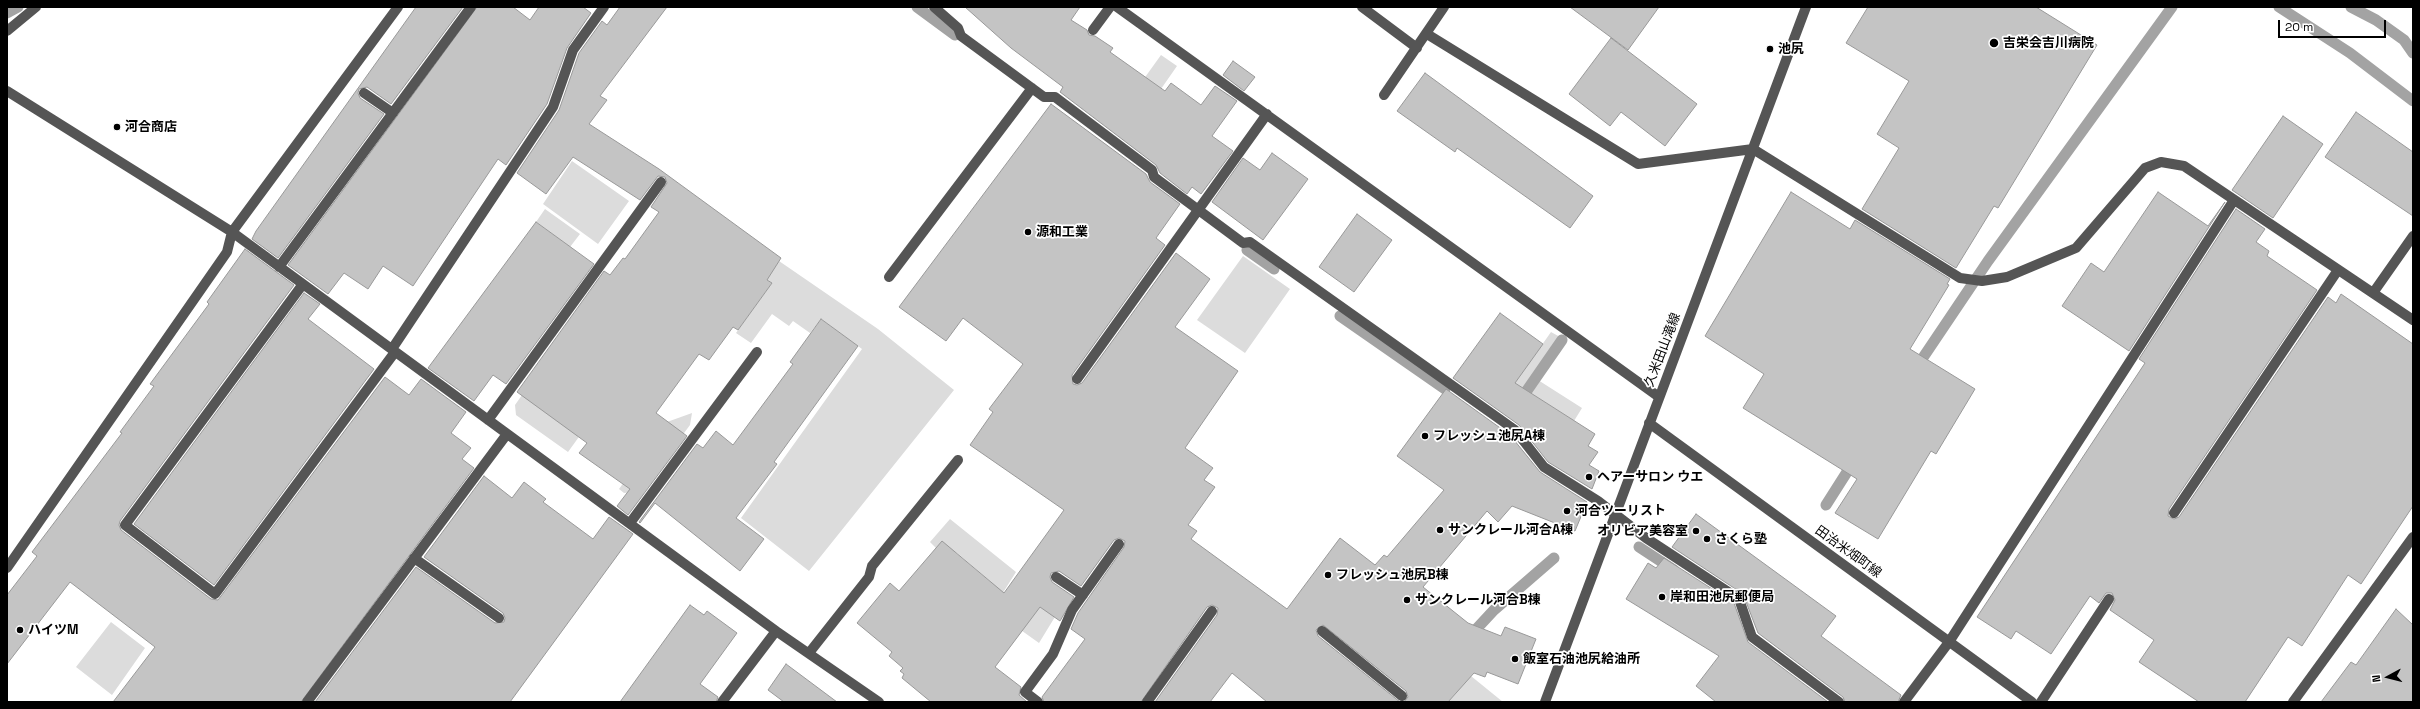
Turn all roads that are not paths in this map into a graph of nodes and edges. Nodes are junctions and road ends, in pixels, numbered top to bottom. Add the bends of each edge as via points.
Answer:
1 (36, 7) edge
2 (398, 7) edge
3 (471, 7) edge
4 (604, 7) edge
5 (936, 7) edge
6 (1110, 7) edge
7 (1117, 7) edge
8 (1362, 7) edge
9 (1444, 7) edge
10 (1806, 7) edge
11 (1093, 30) dead end
12 (7, 31) edge
13 (1427, 34) junction
14 (1417, 48) junction
15 (1032, 88) junction
16 (364, 93) dead end
17 (9, 95) edge
18 (1384, 96) dead end
19 (393, 113) junction
20 (1267, 114) junction
21 (1753, 149) junction
22 (661, 182) dead end
23 (2234, 200) junction
24 (1198, 210) junction
25 (232, 232) junction
26 (2413, 236) edge
27 (279, 267) junction
28 (2338, 270) junction
29 (889, 277) dead end
30 (303, 284) junction
31 (2373, 293) junction
32 (2413, 320) edge
33 (394, 351) junction
34 (757, 352) dead end
35 (1077, 379) dead end
36 (1659, 397) junction
37 (488, 420) junction
38 (1649, 423) junction
39 (507, 434) junction
40 (958, 460) dead end
41 (2174, 513) dead end
42 (1615, 514) junction
43 (630, 523) junction
44 (2413, 537) edge
45 (1119, 544) dead end
46 (414, 558) junction
47 (7, 568) edge
48 (1056, 577) dead end
49 (1083, 595) junction
50 (2109, 599) dead end
51 (1212, 611) dead end
52 (499, 618) dead end
53 (776, 630) junction
54 (1322, 631) dead end
55 (1949, 642) junction
56 (809, 654) junction
57 (1402, 696) dead end
58 (2029, 701) edge
59 (307, 702) edge
60 (722, 702) edge
61 (879, 702) edge
62 (1038, 702) edge
63 (1147, 702) edge
64 (1545, 702) edge
65 (1839, 702) edge
66 (1904, 702) edge
67 (2041, 702) edge
68 (2292, 702) edge

1 - 12 street
2 - 25 street
3 - 19 street
4 - 33 street via 573,50 552,107
5 - 15 street via 958,28 961,36
6 - 11 street
7 - 20 street
8 - 14 street
9 - 13 street
10 - 21 street, 久米田山滝線
13 - 14 street
13 - 21 street via 1638,164
14 - 18 street
15 - 24 street via 1044,97 1055,97 1152,170 1154,177
15 - 29 street
16 - 19 street
17 - 25 street
19 - 27 street
20 - 24 street
20 - 36 street
21 - 23 street via 1960,278 1982,281 2007,277 2076,248 2145,168 2161,162 2184,166
21 - 36 street, 久米田山滝線
22 - 37 street
23 - 28 street
23 - 55 street
24 - 35 street
24 - 42 street via 1243,243 1250,242 1515,430 1544,467
25 - 27 street
25 - 47 street via 227,252
26 - 31 street
27 - 30 street
28 - 31 street
28 - 41 street
30 - 33 street
30 - 33 street via 125,525 215,594
31 - 32 street
33 - 37 street
34 - 43 street
36 - 38 street, 久米田山滝線
37 - 39 street
38 - 42 street, 久米田山滝線
38 - 55 street, 田治米畑町線
39 - 43 street
39 - 46 street
40 - 56 street via 872,566 869,578
42 - 64 street, 久米田山滝線
42 - 65 street via 1646,538 1739,599 1752,637
43 - 53 street
44 - 68 street
45 - 49 street
46 - 52 street
46 - 59 street
48 - 49 street
49 - 62 street via 1072,610 1053,654 1025,692
50 - 67 street
51 - 63 street
53 - 56 street
53 - 60 street
54 - 57 street
55 - 58 street, 田治米畑町線
55 - 66 street
56 - 61 street

